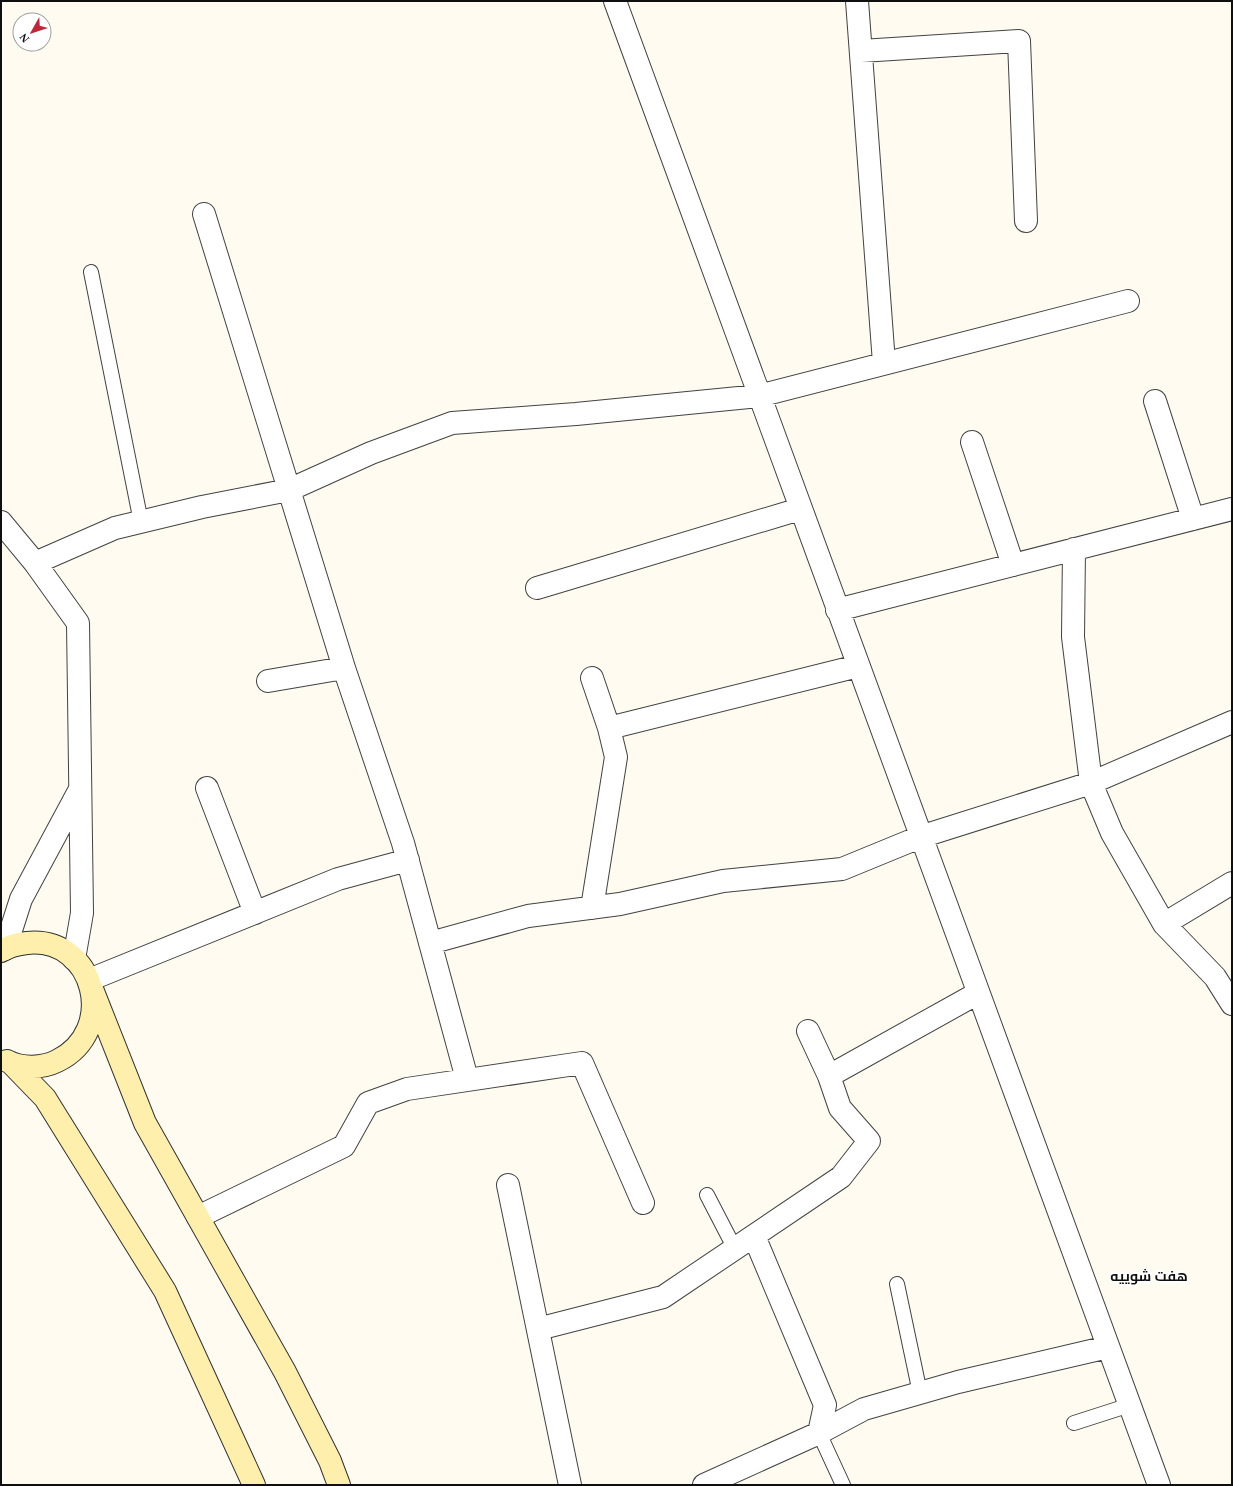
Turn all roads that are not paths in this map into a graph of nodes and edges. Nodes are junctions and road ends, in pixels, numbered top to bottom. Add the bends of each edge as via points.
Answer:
1 (615, 1) edge
2 (857, 1) edge
3 (861, 52) junction
4 (204, 214) dead end
5 (1026, 221) dead end
6 (91, 272) dead end
7 (1128, 301) dead end
8 (884, 363) junction
9 (759, 396) junction
10 (1154, 401) dead end
11 (972, 442) dead end
12 (289, 490) junction
13 (800, 509) junction
14 (1232, 509) edge
15 (1193, 519) junction
16 (1, 522) edge
17 (141, 522) junction
18 (1074, 549) junction
19 (35, 562) junction
20 (1013, 565) junction
21 (537, 588) dead end
22 (837, 610) junction
23 (858, 666) junction
24 (344, 668) junction
25 (592, 678) dead end
26 (268, 681) dead end
27 (1232, 722) edge
28 (609, 728) junction
29 (1091, 783) junction
30 (207, 788) dead end
31 (80, 790) junction
32 (920, 837) junction
33 (408, 860) junction
34 (1232, 883) edge
35 (592, 908) junction
36 (255, 913) junction
37 (1164, 924) junction
38 (430, 943) junction
39 (3, 950) edge
40 (74, 959) junction
41 (91, 984) junction
42 (978, 993) junction
43 (1232, 1004) edge
44 (808, 1030) dead end
45 (7, 1061) edge
46 (829, 1076) junction
47 (467, 1079) junction
48 (508, 1185) dead end
49 (707, 1195) dead end
50 (643, 1203) dead end
51 (198, 1217) junction
52 (754, 1236) junction
53 (735, 1249) junction
54 (897, 1284) dead end
55 (538, 1329) junction
56 (1108, 1347) junction
57 (920, 1393) junction
58 (1130, 1405) junction
59 (1074, 1423) dead end
60 (819, 1433) junction
61 (254, 1485) edge
62 (339, 1485) edge
63 (570, 1485) edge
64 (704, 1485) edge
65 (843, 1485) edge
66 (1159, 1485) edge

1 - 9 street
2 - 3 street
3 - 5 street via 1019,41
3 - 8 street
4 - 12 street
6 - 17 lane
7 - 8 street
8 - 9 street
9 - 12 street via 452,423 371,453
9 - 13 street
10 - 15 street
11 - 20 street
12 - 17 street
12 - 24 street
13 - 21 street
13 - 22 street
14 - 15 street
15 - 18 street
16 - 19 street
17 - 19 street via 115,528
18 - 20 street
18 - 29 street via 1073,637
19 - 31 street via 78,623
20 - 22 street
22 - 23 street
23 - 28 street
23 - 32 street
24 - 26 street
24 - 33 street
25 - 28 street
27 - 29 street
28 - 35 street via 616,757
29 - 32 street
29 - 37 street via 1112,834
30 - 36 street
31 - 39 street via 21,899
31 - 40 street via 82,913
32 - 35 street via 842,869 723,881
32 - 42 street
33 - 36 street via 338,880
33 - 38 street
34 - 37 street
35 - 38 street via 528,916
36 - 41 street
37 - 43 street via 1215,977
38 - 47 street
39 - 40 street via 33,942 48,944
40 - 41 street
41 - 45 street via 94,1008 90,1027 81,1043 67,1056 50,1064 31,1067
41 - 51 street via 145,1123
42 - 46 street
42 - 56 street
44 - 46 street
45 - 61 street via 45,1098 165,1291
46 - 52 street via 840,1108 869,1141 841,1177
47 - 50 street via 582,1063
47 - 51 street via 407,1089 368,1103 344,1146
48 - 55 street
49 - 53 lane
51 - 62 street via 285,1372 330,1460
52 - 53 street
52 - 60 street via 825,1405
53 - 55 street via 663,1297
54 - 57 lane
55 - 63 street
56 - 57 street
56 - 58 street
57 - 60 street via 864,1409
58 - 59 lane
58 - 66 street
60 - 64 street
60 - 65 lane

